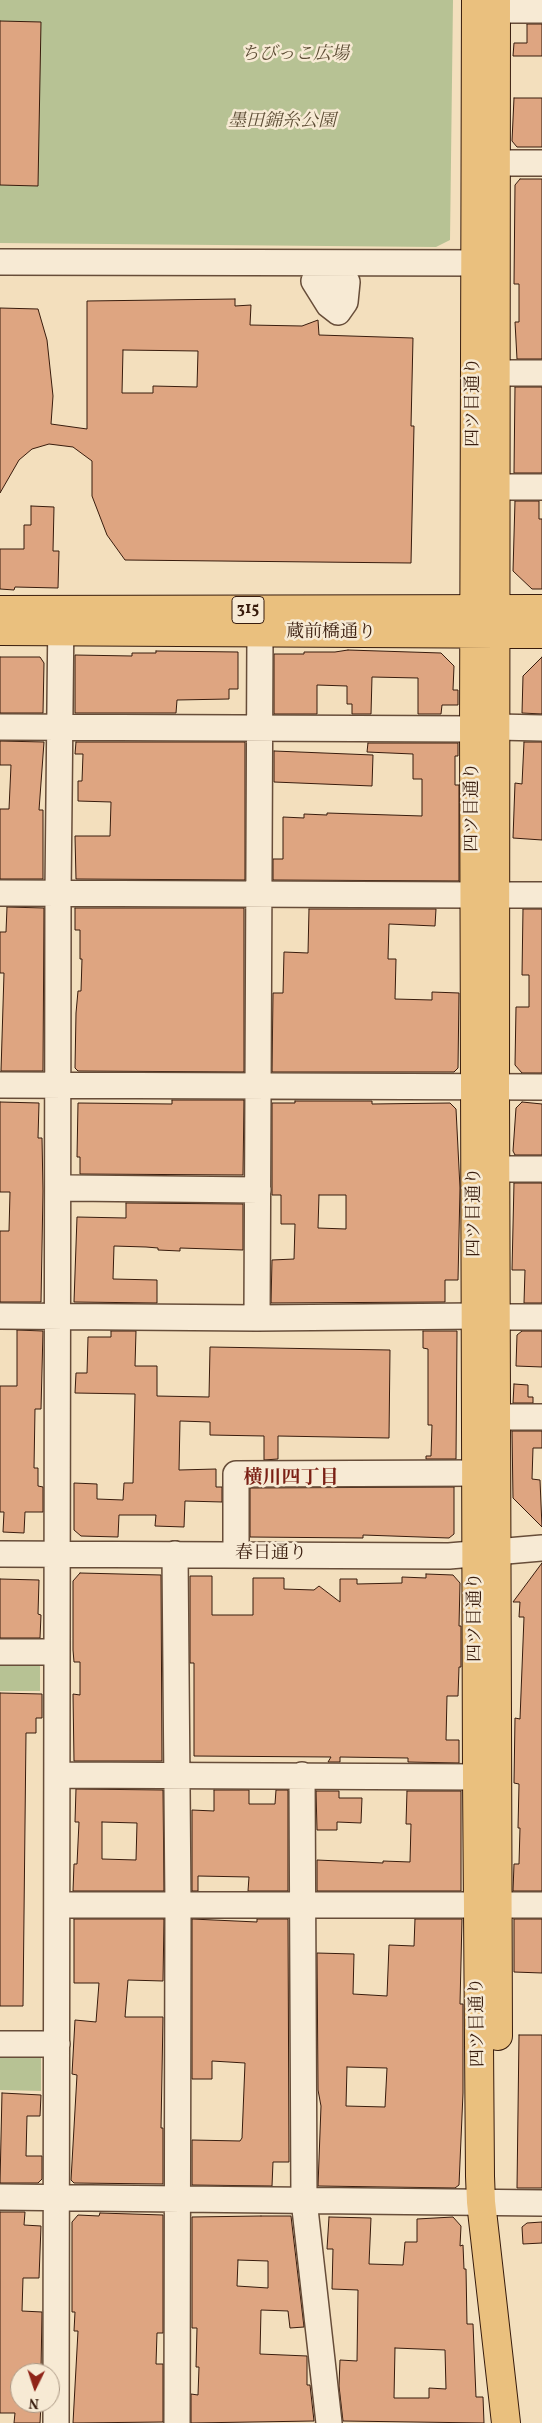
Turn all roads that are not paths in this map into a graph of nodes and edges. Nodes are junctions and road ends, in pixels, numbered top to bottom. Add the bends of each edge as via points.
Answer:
1 (490, 3) edge
2 (542, 10) edge
3 (486, 163) junction
4 (542, 163) edge
5 (0, 262) edge
6 (486, 263) junction
7 (495, 373) junction
8 (542, 373) edge
9 (496, 487) junction
10 (542, 487) edge
11 (542, 609) edge
12 (0, 610) edge
13 (60, 621) junction
14 (486, 622) junction
15 (0, 631) edge
16 (260, 634) junction
17 (542, 634) edge
18 (0, 727) edge
19 (59, 727) junction
20 (260, 728) junction
21 (485, 728) junction
22 (542, 728) edge
23 (0, 893) edge
24 (58, 893) junction
25 (259, 894) junction
26 (485, 895) junction
27 (542, 895) edge
28 (0, 1085) edge
29 (59, 1085) junction
30 (259, 1086) junction
31 (485, 1087) junction
32 (542, 1087) edge
33 (495, 1169) junction
34 (542, 1169) edge
35 (70, 1188) dead end
36 (258, 1190) junction
37 (0, 1316) edge
38 (58, 1316) junction
39 (486, 1316) junction
40 (542, 1317) edge
41 (257, 1318) junction
42 (496, 1417) junction
43 (542, 1418) edge
44 (477, 1472) junction
45 (542, 1548) edge
46 (486, 1552) junction
47 (0, 1554) edge
48 (58, 1554) junction
49 (175, 1554) junction
50 (236, 1555) junction
51 (0, 1652) edge
52 (57, 1652) junction
53 (57, 1775) junction
54 (302, 1775) junction
55 (176, 1776) junction
56 (476, 1777) junction
57 (57, 1905) junction
58 (178, 1905) junction
59 (488, 1905) junction
60 (542, 1905) edge
61 (304, 1906) junction
62 (0, 2044) edge
63 (57, 2044) junction
64 (0, 2197) edge
65 (56, 2198) junction
66 (178, 2199) junction
67 (304, 2200) junction
68 (489, 2202) junction
69 (542, 2203) edge
70 (56, 2423) edge
71 (178, 2423) edge
72 (329, 2423) edge
73 (506, 2423) edge
74 (522, 2423) edge

1 - 2 street
1 - 3 main road, 四ツ目通り
3 - 4 street
3 - 6 main road, 四ツ目通り
5 - 6 street
6 - 7 main road, 四ツ目通り
6 - 14 main road, 四ツ目通り
7 - 8 street
7 - 9 main road, 四ツ目通り
9 - 10 street
9 - 14 main road, 四ツ目通り
11 - 14 main road, 蔵前橋通り / 315
12 - 13 main road, 蔵前橋通り / 315
13 - 14 main road, 蔵前橋通り / 315
13 - 15 main road, 蔵前橋通り / 315
13 - 16 main road, 蔵前橋通り / 315
13 - 19 street
14 - 16 main road, 蔵前橋通り / 315
14 - 17 main road, 蔵前橋通り / 315
14 - 21 main road, 四ツ目通り
16 - 20 street
18 - 19 street
19 - 20 street
19 - 24 street
20 - 21 street
20 - 25 street
21 - 22 street
21 - 26 main road, 四ツ目通り
23 - 24 street
24 - 25 street
24 - 29 street
25 - 26 street
25 - 30 street
26 - 27 street
26 - 31 main road, 四ツ目通り
28 - 29 street
29 - 30 street
29 - 38 street
30 - 31 street
30 - 36 street
31 - 32 street
31 - 33 main road, 四ツ目通り
31 - 39 main road, 四ツ目通り
33 - 34 street
33 - 39 main road, 四ツ目通り
35 - 36 street
36 - 41 street
37 - 38 street
38 - 41 street
38 - 48 street
39 - 40 street
39 - 41 street
39 - 42 main road, 四ツ目通り
39 - 44 main road, 四ツ目通り
42 - 43 street
42 - 46 main road, 四ツ目通り
44 - 46 main road, 四ツ目通り
44 - 50 street via 236,1474
45 - 46 street, 春日通り
46 - 50 street, 春日通り via 449,1556
46 - 56 main road, 四ツ目通り
46 - 59 main road, 四ツ目通り
47 - 48 street, 春日通り
48 - 49 street, 春日通り
48 - 52 street
49 - 50 street, 春日通り
49 - 55 street
51 - 52 street
52 - 53 street
53 - 55 street
53 - 57 street
54 - 55 street
54 - 56 street
54 - 61 street
55 - 58 street
56 - 59 main road, 四ツ目通り
57 - 58 street
57 - 63 street
58 - 61 street
58 - 66 street
59 - 60 street
59 - 61 street
59 - 68 main road, 四ツ目通り
61 - 67 street
62 - 63 street
63 - 65 street
64 - 65 street
65 - 66 street
65 - 70 street
66 - 67 street
66 - 71 street
67 - 68 street
67 - 72 street
68 - 69 street
68 - 73 main road, 四ツ目通り
68 - 74 main road, 四ツ目通り

